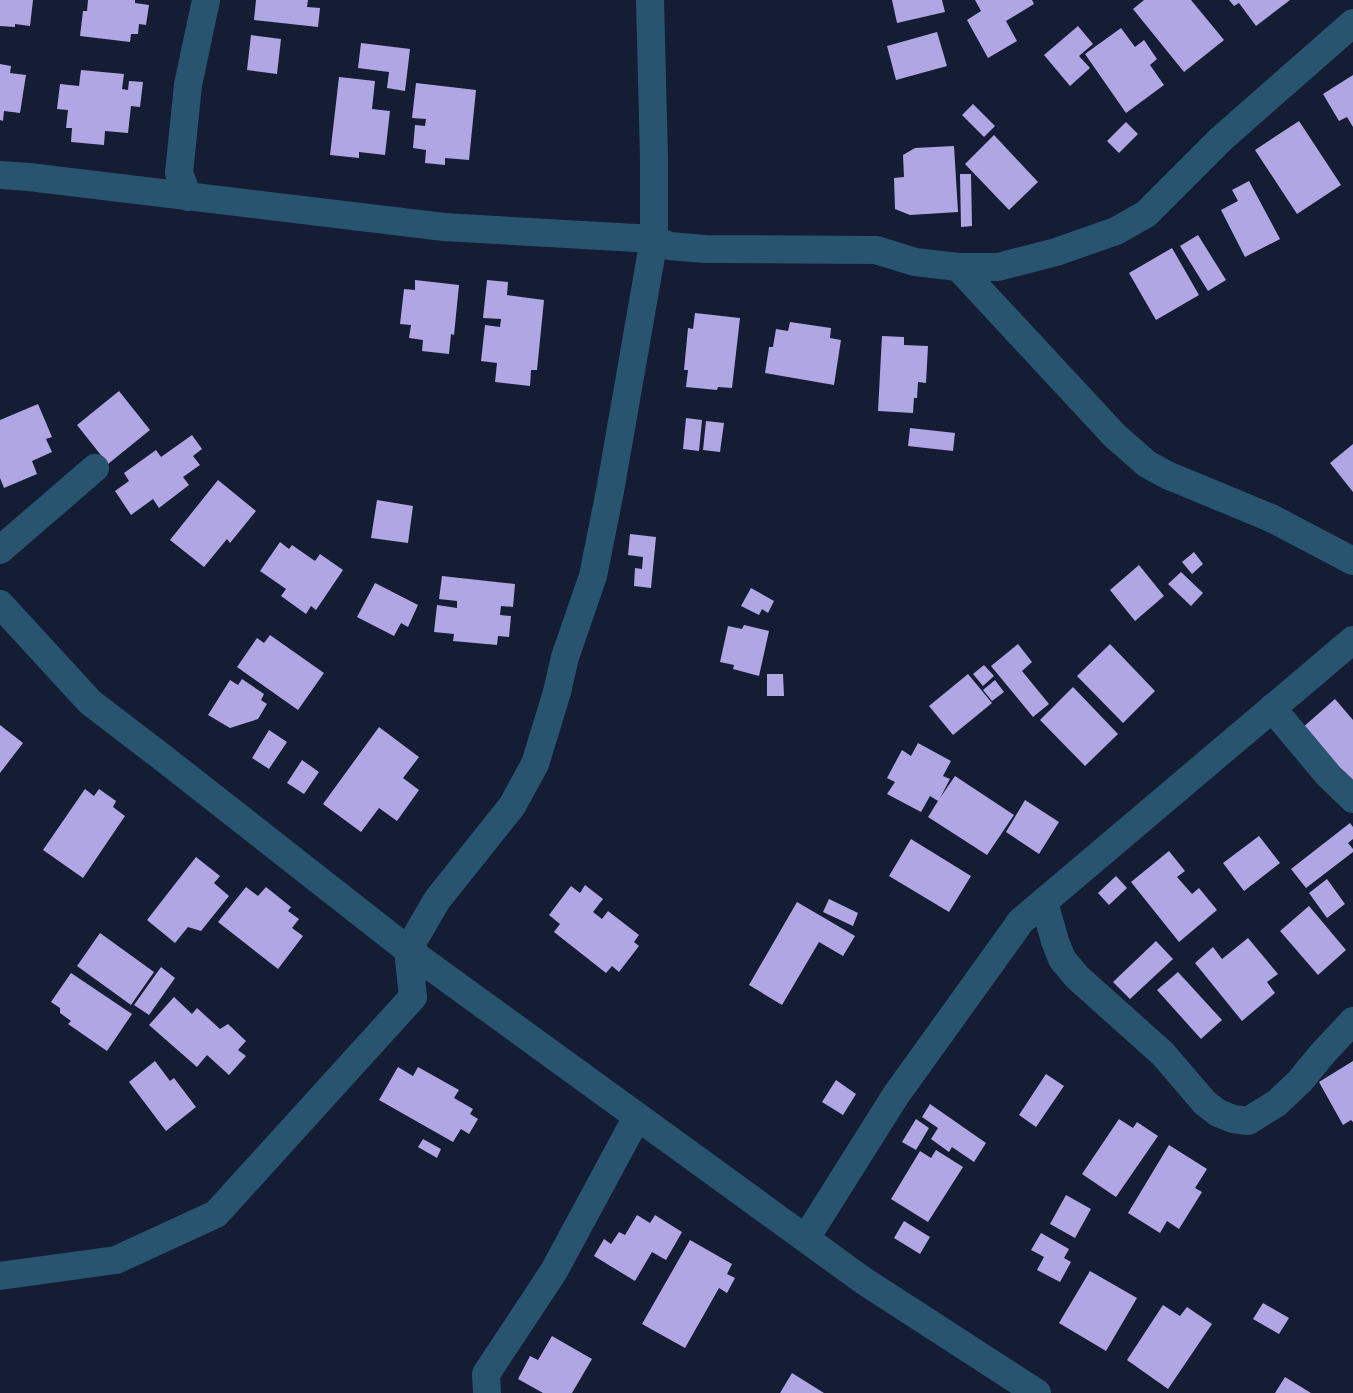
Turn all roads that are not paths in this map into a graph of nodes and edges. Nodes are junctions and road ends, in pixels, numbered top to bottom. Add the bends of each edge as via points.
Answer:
1 (206, 0) edge
2 (650, 0) edge
3 (1353, 22) edge
4 (0, 176) edge
5 (188, 197) junction
6 (654, 239) junction
7 (958, 267) junction
8 (95, 468) dead end
9 (0, 550) edge
10 (1353, 561) edge
11 (0, 604) edge
12 (1353, 640) edge
13 (1272, 708) junction
14 (1353, 799) edge
15 (1044, 902) junction
16 (408, 950) junction
17 (1353, 1021) edge
18 (637, 1117) junction
19 (806, 1238) junction
20 (0, 1276) edge
21 (488, 1393) edge
22 (1037, 1393) edge

1 - 5 street via 188,85 179,173
2 - 6 street
3 - 7 street via 1221,140 1146,214 1116,231 1056,252 998,267
4 - 5 street
5 - 6 street via 444,227
6 - 7 street via 669,246 705,249 876,250 915,262
6 - 16 street via 592,576 564,657 535,764 512,806 437,900
7 - 10 street via 1115,436 1147,464 1271,518
8 - 9 street
11 - 16 street via 90,702
12 - 13 street
13 - 14 street via 1329,776
13 - 15 street
15 - 17 street via 1062,958 1077,977 1163,1054 1205,1103 1233,1119 1248,1121 1277,1103
15 - 19 street via 1021,921 896,1095
16 - 18 street
16 - 20 street via 413,997 216,1214 116,1260
18 - 19 street
18 - 21 street via 554,1271 486,1374
19 - 22 street via 864,1281

